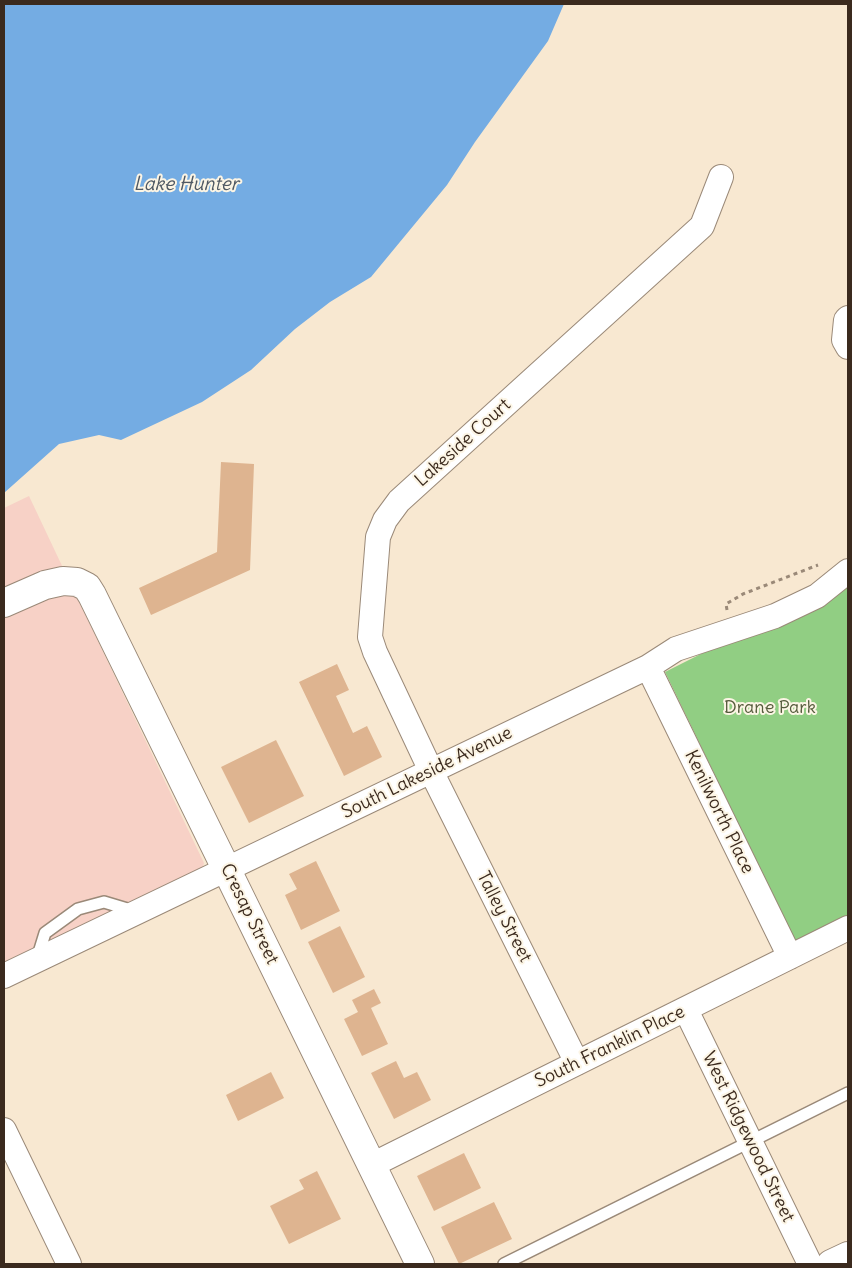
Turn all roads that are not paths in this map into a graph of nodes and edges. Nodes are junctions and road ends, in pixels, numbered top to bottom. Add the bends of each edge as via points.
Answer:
1 (721, 178) dead end
2 (848, 318) edge
3 (848, 347) edge
4 (848, 571) edge
5 (4, 603) edge
6 (648, 667) junction
7 (431, 771) junction
8 (228, 870) junction
9 (848, 928) edge
10 (790, 957) junction
11 (4, 976) edge
12 (686, 1010) junction
13 (577, 1063) junction
14 (848, 1093) edge
15 (4, 1130) edge
16 (750, 1142) junction
17 (372, 1165) junction
18 (848, 1256) edge
19 (69, 1264) edge
20 (420, 1264) edge
21 (504, 1264) edge
22 (810, 1264) edge
23 (831, 1264) edge

1 - 7 street, Lakeside Court via 702,226 399,501 385,520 378,537 370,637
2 - 3 street via 844,340
4 - 6 street, South Lakeside Avenue via 817,596 776,616 676,649
5 - 8 street, Cresap Street via 45,585 63,581 87,587
6 - 7 street, South Lakeside Avenue
6 - 10 street, Kenilworth Place
7 - 8 street, South Lakeside Avenue
7 - 13 street, Talley Street
8 - 11 street, South Lakeside Avenue
8 - 17 street, Cresap Street
9 - 10 street, South Franklin Place
10 - 12 street, South Franklin Place
12 - 13 street, South Franklin Place
12 - 16 street, West Ridgewood Street
13 - 17 street, South Franklin Place
14 - 16 lane
15 - 19 street
16 - 21 lane
16 - 22 street, West Ridgewood Street
17 - 20 street, Cresap Street
18 - 23 street

